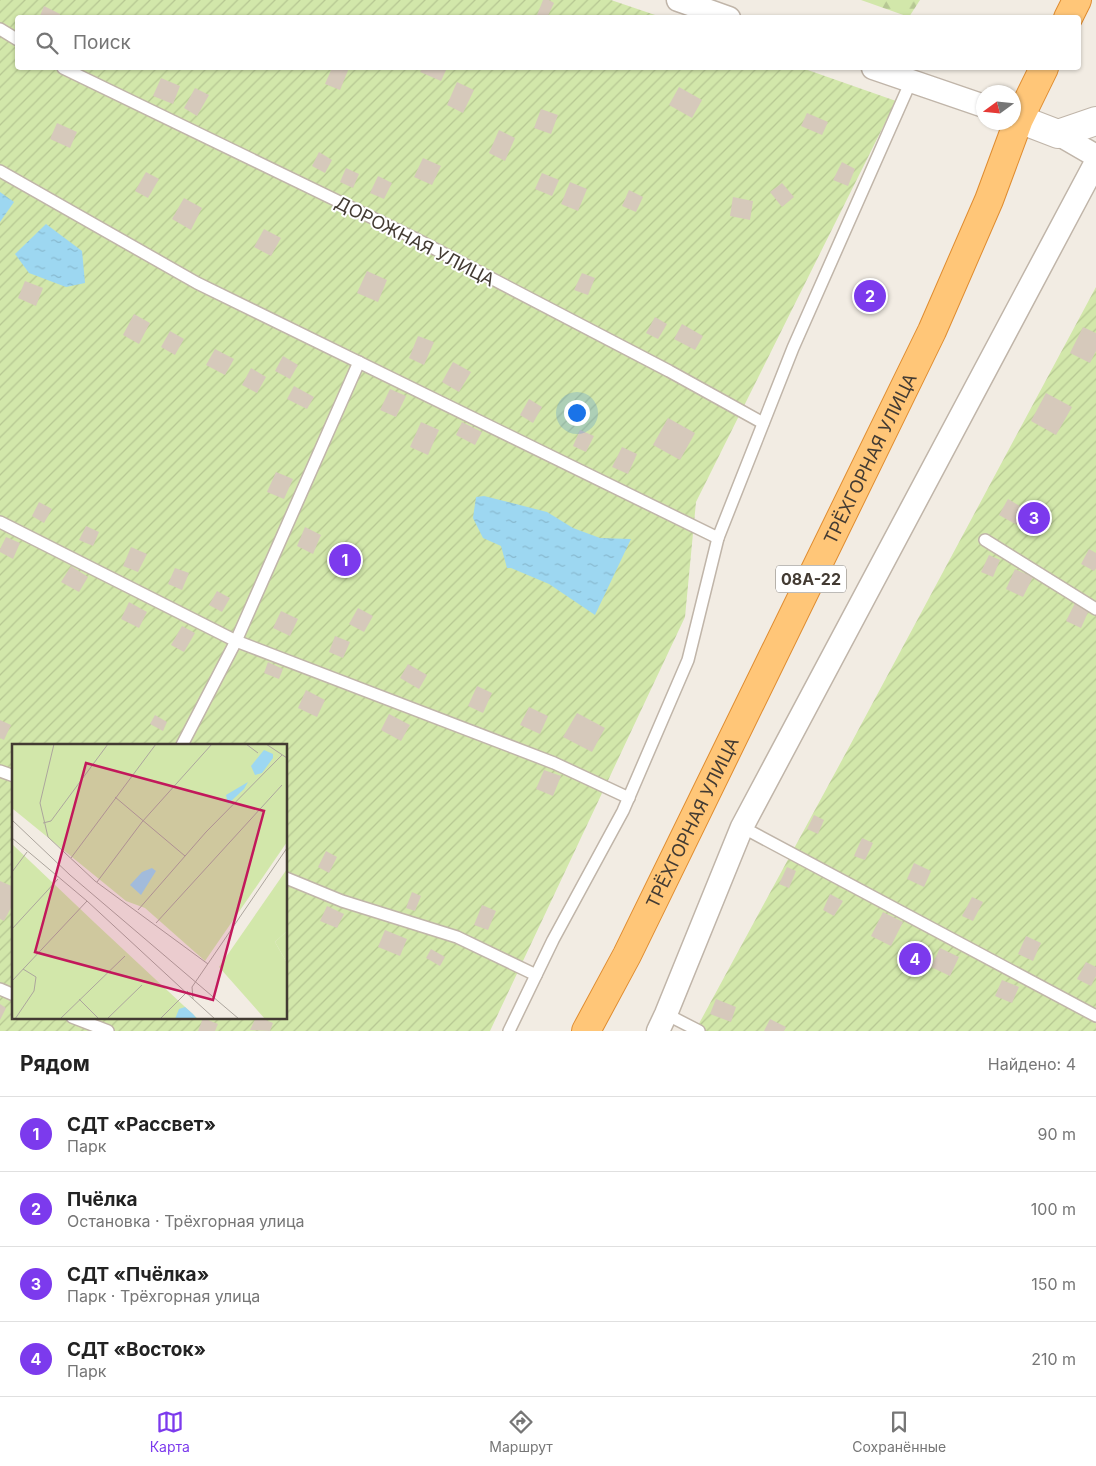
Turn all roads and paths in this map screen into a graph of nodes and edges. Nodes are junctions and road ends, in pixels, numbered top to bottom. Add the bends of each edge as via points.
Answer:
1 (678, 0) edge
2 (1077, 0) edge
3 (720, 15) edge
4 (1070, 15) edge
5 (0, 29) edge
6 (15, 38) edge
7 (67, 70) edge
8 (879, 70) edge
9 (1043, 70) edge
10 (911, 80) junction
11 (976, 103) edge
12 (1021, 109) edge
13 (1021, 120) edge
14 (1096, 121) edge
15 (1012, 130) edge
16 (1058, 134) junction
17 (1096, 156) edge
18 (1096, 162) edge
19 (0, 171) edge
20 (359, 362) junction
21 (764, 423) junction
22 (0, 522) edge
23 (718, 538) junction
24 (985, 540) dead end
25 (1096, 609) edge
26 (236, 641) junction
27 (183, 744) edge
28 (0, 771) edge
29 (12, 775) edge
30 (628, 798) junction
31 (742, 827) junction
32 (288, 879) edge
33 (536, 975) junction
34 (0, 989) edge
35 (12, 994) edge
36 (1096, 1016) edge
37 (75, 1018) edge
38 (662, 1023) edge
39 (108, 1031) edge
40 (509, 1031) edge
41 (586, 1031) edge
42 (699, 1031) edge

1 - 3 street
2 - 4 highway
5 - 6 lane
7 - 21 lane, ДОРОЖНАЯ УЛИЦА via 414,238
8 - 10 street
9 - 12 highway, ТРЁХГОРНАЯ УЛИЦА / 08А-22
10 - 11 street
10 - 21 lane via 792,348
13 - 16 street
14 - 16 street
15 - 41 highway, ТРЁХГОРНАЯ УЛИЦА / 08А-22 via 989,200 932,331 627,955
16 - 17 street
18 - 31 street
19 - 20 lane via 197,283
20 - 23 lane
20 - 26 lane
21 - 23 lane
22 - 26 lane
23 - 30 lane via 688,660
24 - 25 lane
26 - 27 lane
26 - 30 lane via 554,763
28 - 29 lane
30 - 33 lane
31 - 36 lane
31 - 38 street
32 - 33 lane via 342,901 457,937
33 - 40 lane
34 - 35 lane
37 - 39 lane
38 - 42 lane

